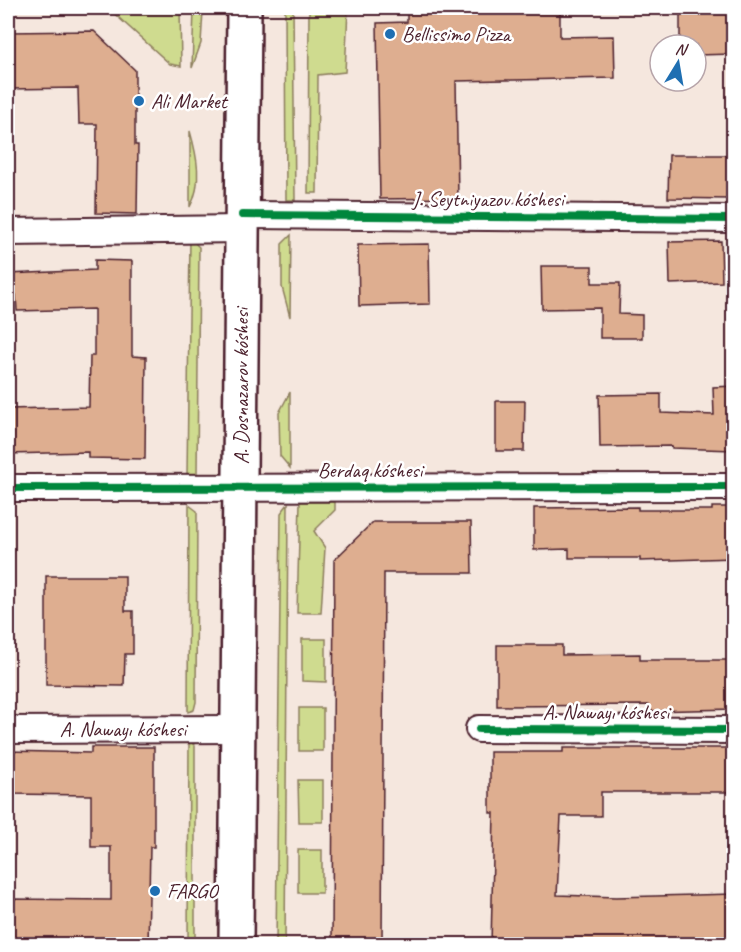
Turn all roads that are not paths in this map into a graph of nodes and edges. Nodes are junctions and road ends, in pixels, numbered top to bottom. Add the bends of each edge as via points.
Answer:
1 (244, 8) edge
2 (734, 219) edge
3 (241, 222) junction
4 (8, 232) edge
5 (734, 487) edge
6 (8, 488) edge
7 (240, 488) junction
8 (238, 729) junction
9 (479, 729) dead end
10 (8, 730) edge
11 (734, 730) edge
12 (236, 945) edge

1 - 3 main road, A. Dosnazarov kóshesi
2 - 3 street, J. Seytniyazov kóshesi
3 - 4 street, J. Seytniyazov kóshesi
3 - 7 main road, A. Dosnazarov kóshesi
5 - 7 street, Berdaq kóshesi
6 - 7 street, Berdaq kóshesi
7 - 8 main road, A. Dosnazarov kóshesi
8 - 10 street, A. Nawayı kóshesi
8 - 12 main road, A. Dosnazarov kóshesi
9 - 11 street, A. Nawayı kóshesi

